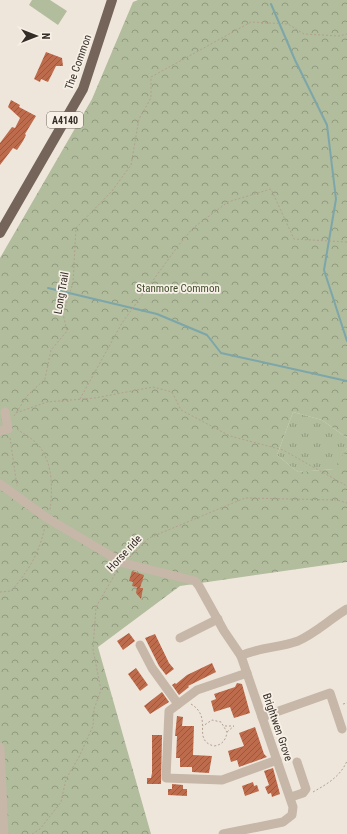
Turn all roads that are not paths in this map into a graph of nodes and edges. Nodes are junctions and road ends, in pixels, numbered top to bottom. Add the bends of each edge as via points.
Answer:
1 (112, 0) edge
2 (0, 233) edge
3 (5, 412) dead end
4 (4, 430) edge
5 (0, 484) edge
6 (347, 609) edge
7 (218, 619) junction
8 (180, 638) dead end
9 (140, 644) dead end
10 (241, 656) junction
11 (247, 673) junction
12 (181, 701) junction
13 (262, 717) junction
14 (342, 729) dead end
15 (0, 747) edge
16 (277, 760) junction
17 (297, 762) dead end
18 (291, 797) junction
19 (4, 834) edge
20 (224, 834) edge

1 - 2 main road, The Common / A4140 via 84,89
3 - 4 street
5 - 7 street, Brightwen Grove via 47,518 123,563 195,581
6 - 10 street via 315,632 297,641
7 - 8 street
7 - 10 street, Brightwen Grove
9 - 12 street via 152,668
10 - 11 street, Brightwen Grove
11 - 12 street via 197,690
11 - 13 street, Brightwen Grove
12 - 16 street via 168,715 166,778 222,780
13 - 14 street via 330,693
13 - 16 street, Brightwen Grove
15 - 19 street
16 - 18 street, Brightwen Grove
17 - 18 street via 306,789 303,793
18 - 20 street, Brightwen Grove via 293,812 286,821

